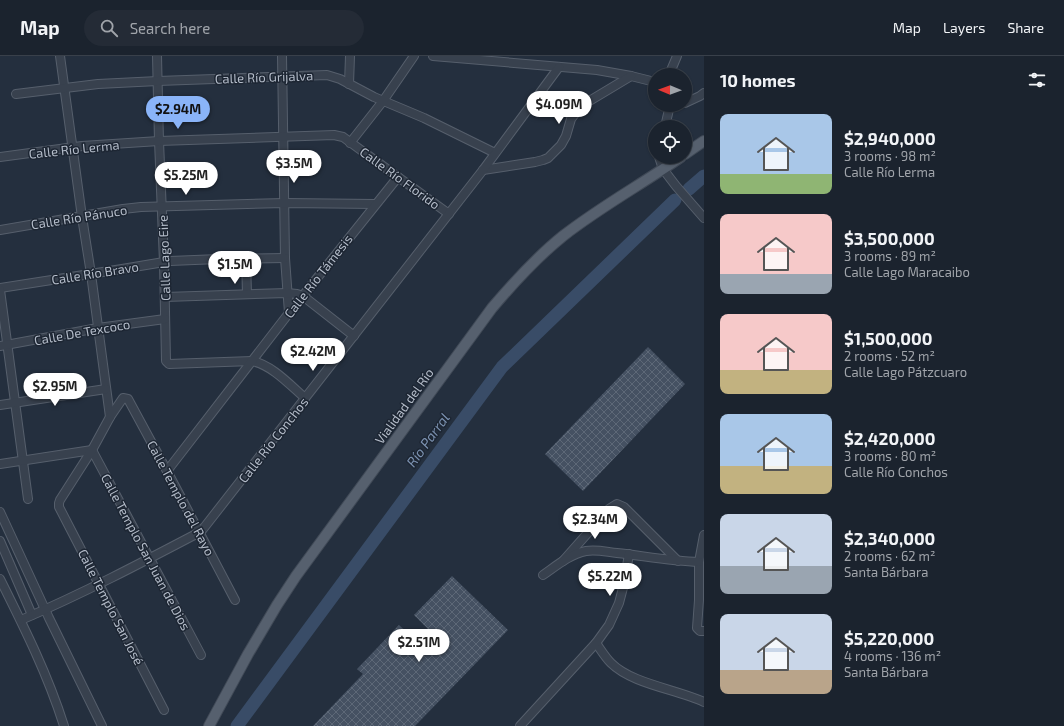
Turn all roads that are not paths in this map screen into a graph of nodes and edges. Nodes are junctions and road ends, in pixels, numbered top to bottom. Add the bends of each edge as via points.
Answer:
1 (60, 56) edge
2 (157, 56) edge
3 (282, 56) edge
4 (350, 56) edge
5 (414, 56) edge
6 (433, 56) edge
7 (677, 56) edge
8 (559, 67) junction
9 (672, 68) edge
10 (631, 76) junction
11 (283, 77) junction
12 (158, 80) junction
13 (648, 80) edge
14 (349, 84) junction
15 (64, 88) junction
16 (704, 93) edge
17 (16, 94) dead end
18 (692, 100) edge
19 (383, 101) junction
20 (283, 136) junction
21 (159, 141) junction
22 (704, 141) edge
23 (350, 143) junction
24 (72, 147) junction
25 (692, 149) edge
26 (495, 153) junction
27 (0, 157) edge
28 (661, 164) edge
29 (670, 164) edge
30 (663, 169) junction
31 (483, 170) junction
32 (398, 177) junction
33 (285, 203) junction
34 (375, 204) junction
35 (162, 206) junction
36 (449, 214) junction
37 (82, 217) junction
38 (704, 218) edge
39 (0, 230) edge
40 (286, 258) junction
41 (246, 259) junction
42 (164, 262) junction
43 (91, 274) junction
44 (0, 289) edge
45 (287, 293) junction
46 (247, 294) junction
47 (303, 296) junction
48 (165, 297) junction
49 (289, 313) junction
50 (165, 319) junction
51 (98, 328) junction
52 (354, 336) junction
53 (4, 345) edge
54 (252, 361) junction
55 (106, 389) junction
56 (305, 398) junction
57 (15, 402) junction
58 (0, 405) edge
59 (110, 417) junction
60 (92, 450) junction
61 (24, 460) junction
62 (0, 464) edge
63 (167, 471) junction
64 (28, 499) dead end
65 (0, 512) edge
66 (200, 532) junction
67 (704, 535) edge
68 (0, 541) edge
69 (703, 551) edge
70 (629, 554) junction
71 (149, 558) junction
72 (563, 561) junction
73 (678, 561) junction
74 (699, 562) junction
75 (544, 575) dead end
76 (0, 579) edge
77 (99, 584) junction
78 (236, 600) dead end
79 (45, 610) junction
80 (32, 615) junction
81 (701, 619) edge
82 (21, 620) junction
83 (704, 631) edge
84 (596, 643) junction
85 (201, 655) dead end
86 (704, 702) edge
87 (164, 710) dead end
88 (64, 726) edge
89 (102, 726) edge
90 (209, 726) edge
91 (520, 726) edge

1 - 15 street
2 - 12 street, Calle Lago Eire
3 - 11 street
4 - 14 street
5 - 19 street
6 - 8 street
7 - 9 street
8 - 10 street
8 - 26 street, Calle Río Conchos
10 - 13 street
10 - 31 street via 581,106 571,119 561,145 548,158
11 - 12 street, Calle Río Grijalva
11 - 14 street, Calle Río Grijalva via 327,75
11 - 20 street
12 - 15 street, Calle Río Grijalva
12 - 21 street, Calle Lago Eire
14 - 19 street, Calle Río Grijalva
15 - 17 street, Calle Río Grijalva
15 - 24 street
16 - 18 street
19 - 23 street
19 - 26 street, Calle Río Grijalva
20 - 21 street, Calle Río Lerma
20 - 23 street, Calle Río Lerma via 334,134
20 - 33 street
21 - 24 street, Calle Río Lerma
21 - 35 street, Calle Lago Eire
22 - 25 main road
23 - 32 street, Calle Río Florido
24 - 27 street, Calle Río Lerma
24 - 37 street
26 - 31 street, Calle Río Conchos
28 - 30 street
29 - 30 main road, Vialidad del Río
30 - 38 street
30 - 90 main road, Vialidad del Río via 564,236 524,271 492,308 277,605
31 - 36 street, Calle Río Conchos
32 - 34 street, Calle Río Támesis
32 - 36 street, Calle Río Florido
33 - 34 street, Calle Río Pánuco
33 - 35 street, Calle Río Pánuco
33 - 40 street
34 - 47 street, Calle Río Támesis
35 - 37 street, Calle Río Pánuco via 123,209
35 - 42 street, Calle Lago Eire
36 - 52 street, Calle Río Conchos
37 - 39 street, Calle Río Pánuco
37 - 43 street
40 - 41 street, Calle Río Bravo
40 - 45 street
41 - 42 street, Calle Río Bravo
41 - 46 street
42 - 43 street, Calle Río Bravo
42 - 48 street, Calle Lago Eire
43 - 44 street, Calle Río Bravo
43 - 51 street
44 - 53 street
45 - 46 street
45 - 47 street
45 - 49 street
46 - 48 street
47 - 49 street, Calle Río Támesis
47 - 52 street
48 - 50 street, Calle Lago Eire
49 - 54 street, Calle Río Támesis
50 - 51 street, Calle De Texcoco
50 - 54 street, Calle Lago Eire via 166,363
51 - 53 street, Calle De Texcoco
51 - 55 street
52 - 56 street, Calle Río Conchos
53 - 57 street
54 - 56 street via 265,365
54 - 63 street, Calle Río Támesis
55 - 57 street
55 - 59 street
56 - 66 street, Calle Río Conchos
57 - 58 street
57 - 61 street
59 - 60 street
59 - 63 street, Calle Templo del Rayo via 122,399 128,399
60 - 61 street
60 - 71 street, Calle Templo San Juan de Dios
60 - 77 street, Calle Templo San José via 59,503 60,510
61 - 62 street
61 - 64 street
63 - 66 street, Calle Templo del Rayo
65 - 79 street
66 - 71 street, Calle Río Conchos
66 - 78 street, Calle Templo del Rayo
67 - 69 street
68 - 80 street
69 - 74 street
70 - 72 street via 593,550 576,554
70 - 73 street
70 - 84 street via 619,603 609,625
71 - 77 street, Calle Río Conchos
71 - 85 street, Calle Templo San Juan de Dios
72 - 73 street via 609,509 617,504 624,507
72 - 75 street
73 - 74 street
74 - 81 street
76 - 82 street
77 - 79 street, Calle Río Conchos
77 - 87 street, Calle Templo San José
79 - 80 street, Calle Río Conchos
79 - 89 street
80 - 82 street, Calle Río Conchos
81 - 83 street via 697,629
82 - 88 street via 56,698
84 - 86 street via 611,663 622,672 638,680
84 - 91 street

